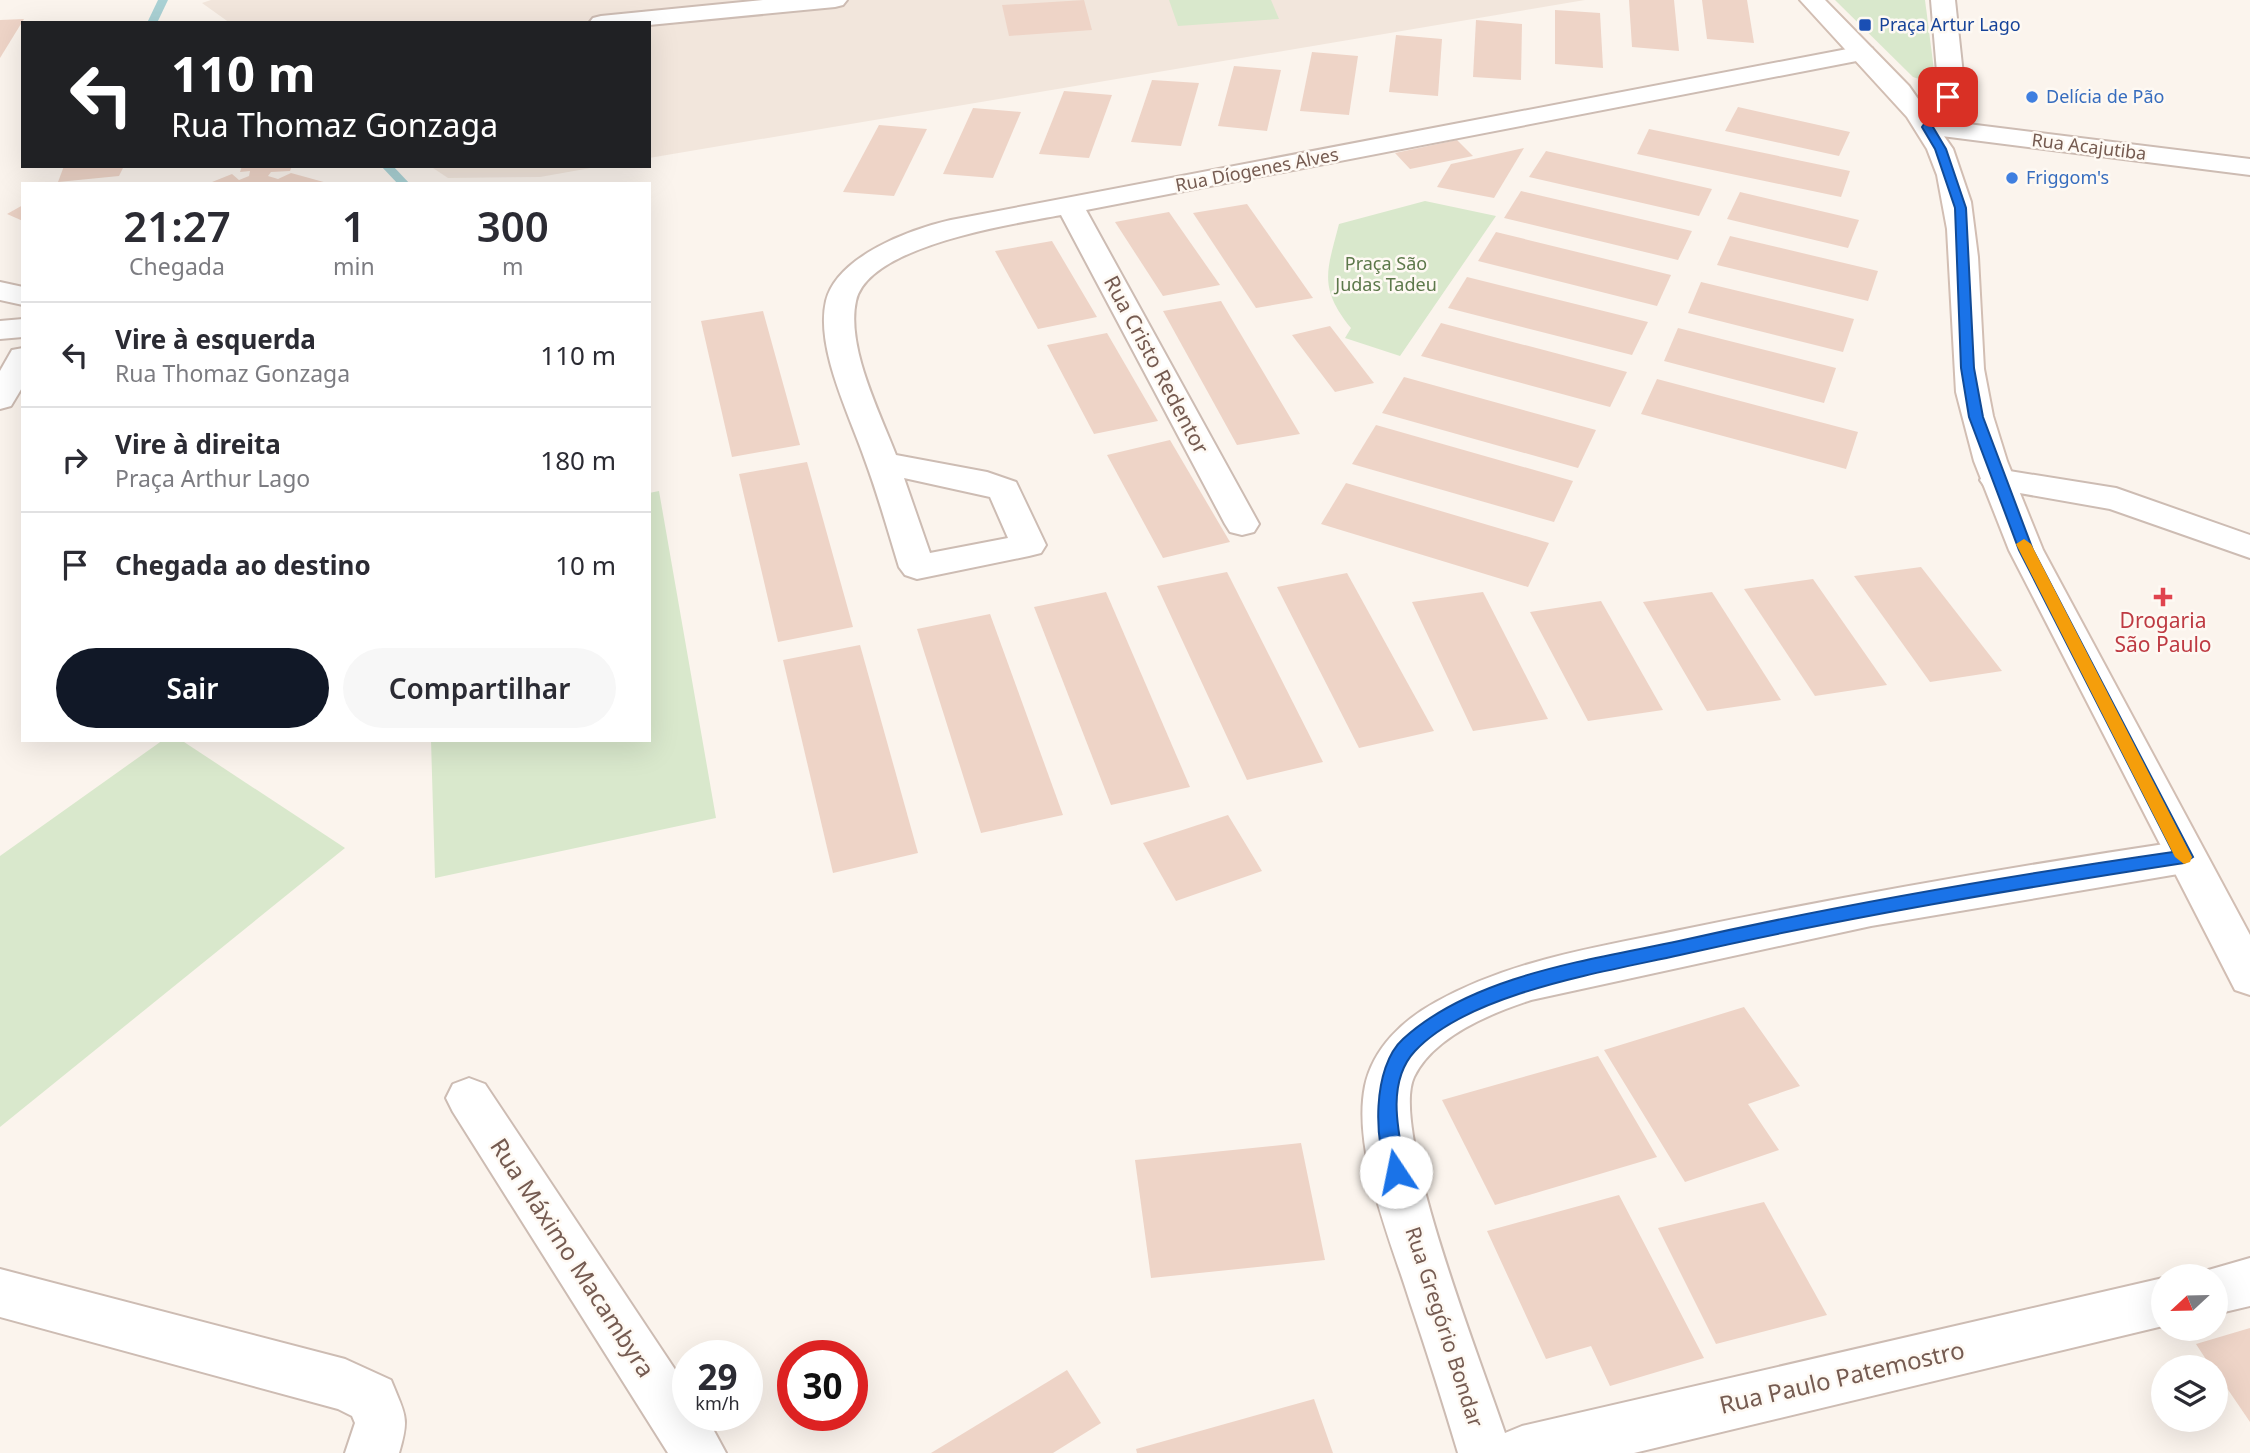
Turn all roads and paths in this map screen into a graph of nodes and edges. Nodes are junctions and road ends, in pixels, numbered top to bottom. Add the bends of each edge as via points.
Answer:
1 (835, 0) edge
2 (1812, 0) edge
3 (1943, 0) edge
4 (592, 19) edge
5 (1863, 53) junction
6 (1927, 127) junction
7 (2250, 167) edge
8 (1070, 206) junction
9 (0, 291) edge
10 (21, 296) edge
11 (21, 328) edge
12 (0, 330) edge
13 (21, 361) edge
14 (0, 399) edge
15 (883, 463) dead end
16 (1997, 480) junction
17 (1242, 524) dead end
18 (2250, 547) edge
19 (2184, 857) junction
20 (2244, 956) edge
21 (469, 1098) dead end
22 (2250, 1282) edge
23 (2228, 1287) edge
24 (0, 1293) edge
25 (2151, 1306) edge
26 (372, 1453) edge
27 (699, 1453) edge
28 (1485, 1453) edge
29 (1522, 1453) edge

1 - 4 street
2 - 5 street
3 - 6 street via 1951,84 1948,97
5 - 6 street
5 - 8 street, Rua Díogenes Alves
6 - 7 street, Rua Acajutiba
6 - 16 street via 1961,208 1968,368 1976,417
8 - 15 street, Rua Díogenes Alves via 951,228 910,243 862,271 846,286 839,327
8 - 17 street, Rua Cristo Redentor
9 - 10 street
11 - 12 street
13 - 14 street
16 - 18 street via 2116,499
16 - 19 street via 2026,550
19 - 20 street
19 - 28 street, Rua Gregório Bondar via 1971,889 1545,978 1483,999 1407,1046 1388,1085 1388,1129 1401,1194
21 - 27 street, Rua Máximo Macambyra
22 - 23 street
24 - 26 street via 345,1385 372,1398 381,1423
25 - 29 street, Rua Paulo Patemostro

